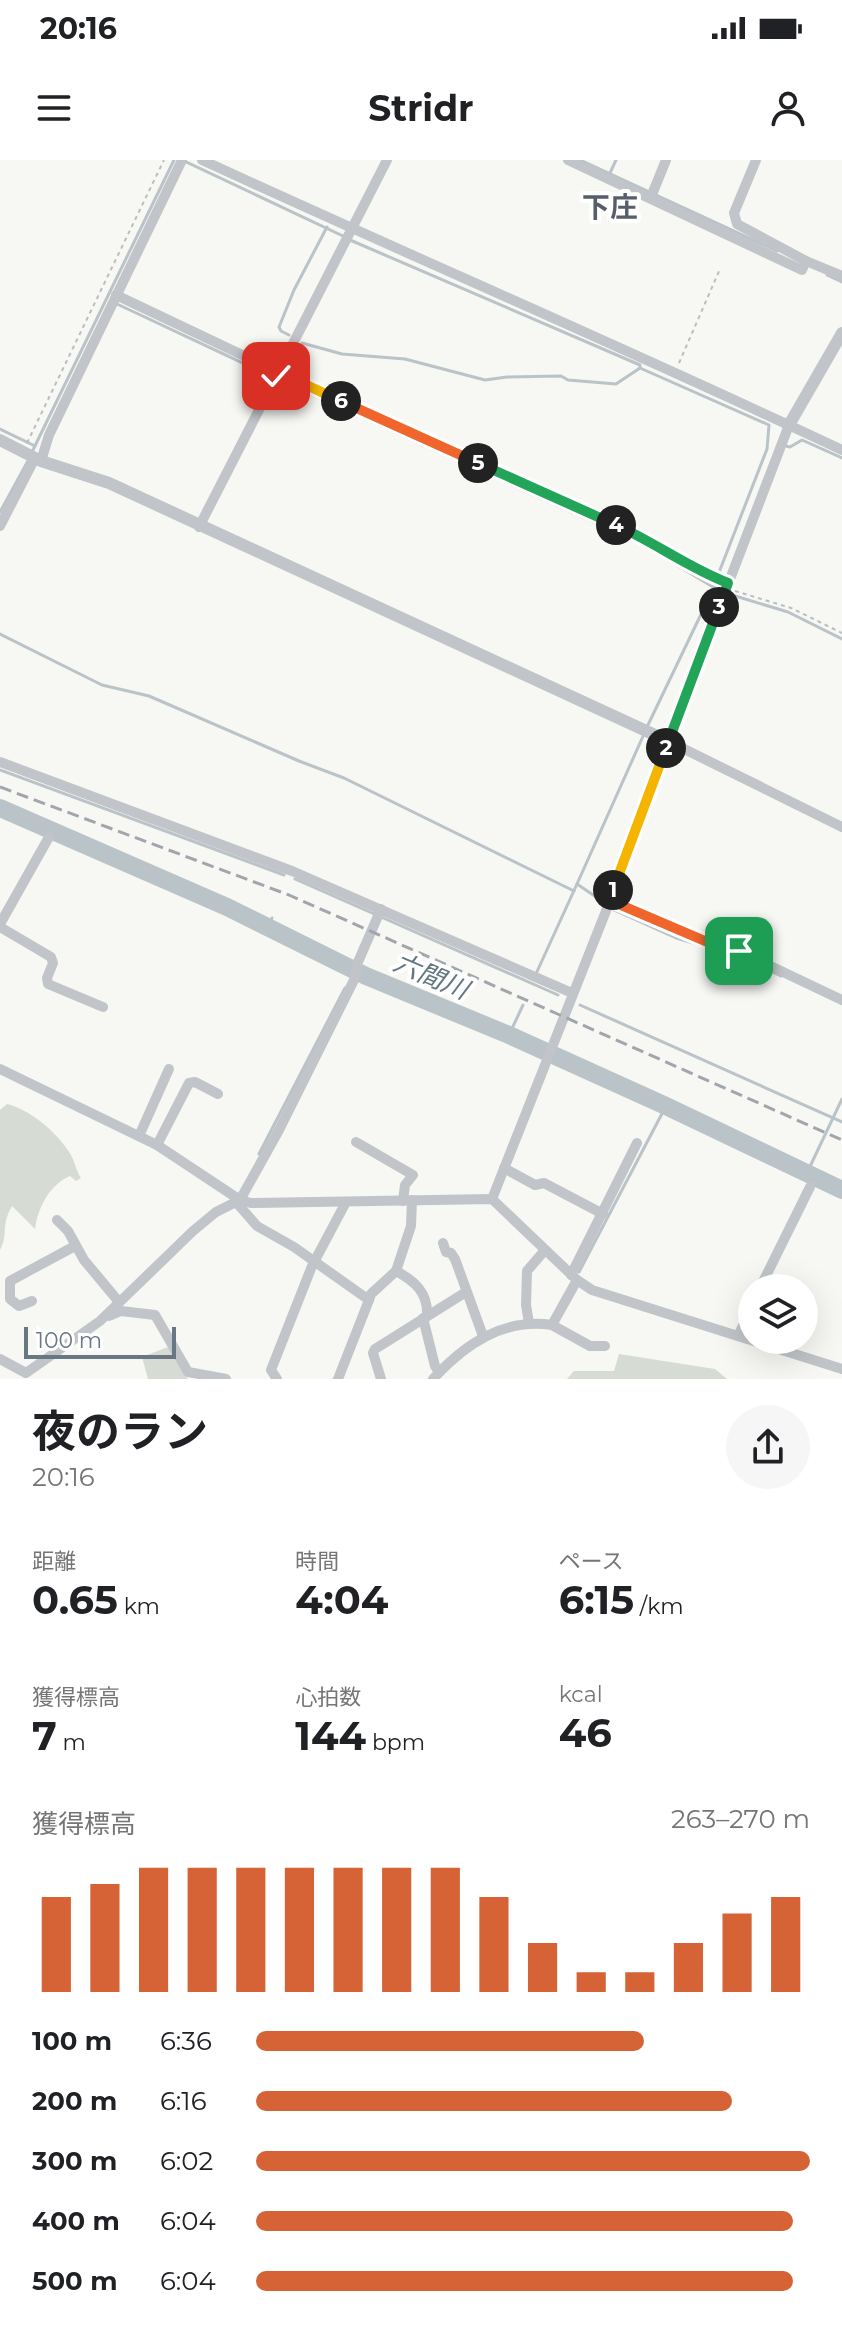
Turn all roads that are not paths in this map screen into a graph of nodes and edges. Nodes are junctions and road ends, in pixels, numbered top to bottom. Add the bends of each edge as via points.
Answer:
1 (202, 160) edge
2 (387, 160) edge
3 (568, 160) edge
4 (666, 160) edge
5 (756, 160) edge
6 (181, 161) edge
7 (653, 194) junction
8 (739, 233) junction
9 (348, 234) junction
10 (842, 276) edge
11 (114, 300) junction
12 (842, 333) edge
13 (276, 376) junction
14 (789, 425) junction
15 (0, 440) edge
16 (842, 450) edge
17 (34, 457) junction
18 (0, 526) edge
19 (199, 527) junction
20 (725, 584) junction
21 (668, 741) junction
22 (0, 762) edge
23 (842, 827) edge
24 (49, 837) dead end
25 (609, 900) junction
26 (379, 914) junction
27 (0, 925) edge
28 (572, 993) junction
29 (842, 1000) edge
30 (103, 1007) dead end
31 (0, 1069) edge
32 (169, 1069) dead end
33 (218, 1094) dead end
34 (139, 1136) junction
35 (356, 1142) dead end
36 (637, 1143) dead end
37 (157, 1145) junction
38 (504, 1168) junction
39 (810, 1187) dead end
40 (492, 1199) junction
41 (407, 1200) junction
42 (238, 1201) junction
43 (346, 1202) junction
44 (603, 1214) junction
45 (57, 1220) dead end
46 (443, 1243) dead end
47 (75, 1246) junction
48 (545, 1250) junction
49 (315, 1261) junction
50 (396, 1271) junction
51 (767, 1274) edge
52 (574, 1278) junction
53 (466, 1292) junction
54 (5, 1293) edge
55 (369, 1300) junction
56 (32, 1301) dead end
57 (119, 1302) junction
58 (425, 1316) junction
59 (100, 1321) junction
60 (529, 1323) junction
61 (552, 1325) junction
62 (483, 1336) junction
63 (738, 1336) edge
64 (605, 1346) dead end
65 (795, 1354) edge
66 (0, 1359) edge
67 (842, 1369) edge
68 (271, 1376) edge
69 (436, 1376) edge
70 (226, 1379) edge
71 (338, 1379) edge
72 (381, 1379) edge

1 - 9 street
2 - 9 street
3 - 7 street
4 - 7 street
5 - 8 street via 734,213
6 - 11 street
7 - 8 street
8 - 10 street
9 - 13 street
9 - 14 street
11 - 13 street
11 - 17 street
12 - 14 street
13 - 19 street
13 - 20 street via 634,533
14 - 16 street
14 - 20 street
15 - 17 street
17 - 18 street
17 - 19 street via 109,483
19 - 21 street
20 - 21 street
21 - 23 street
21 - 25 street
22 - 26 street via 248,853
24 - 27 street
25 - 28 street
25 - 29 street via 739,951
26 - 28 street
26 - 42 street via 354,980
27 - 30 street via 51,957 48,984
28 - 38 street
31 - 34 street
32 - 34 street
33 - 37 street via 189,1083
34 - 37 street
35 - 41 street via 413,1175 405,1185
36 - 44 street
37 - 42 street
38 - 40 street
38 - 44 street
39 - 51 street
40 - 41 street
40 - 48 street
41 - 43 street
41 - 50 street via 411,1226
42 - 43 street
42 - 49 street via 257,1226
42 - 57 street via 193,1231
43 - 49 street
44 - 52 street
45 - 47 street
46 - 53 street via 455,1259
47 - 54 street via 10,1281
47 - 57 street
48 - 52 street
48 - 60 street via 527,1271
49 - 55 street
49 - 68 street
50 - 55 street
50 - 58 street via 417,1285 426,1300
52 - 61 street
52 - 63 street via 592,1290
53 - 58 street
53 - 62 street
54 - 56 street via 19,1306
55 - 71 street
57 - 59 street
58 - 69 street
58 - 72 street via 375,1349
59 - 66 street via 26,1373
59 - 70 street via 121,1311 155,1315 188,1372
60 - 61 street
60 - 62 street
61 - 64 street via 590,1346
62 - 69 street
65 - 67 street

